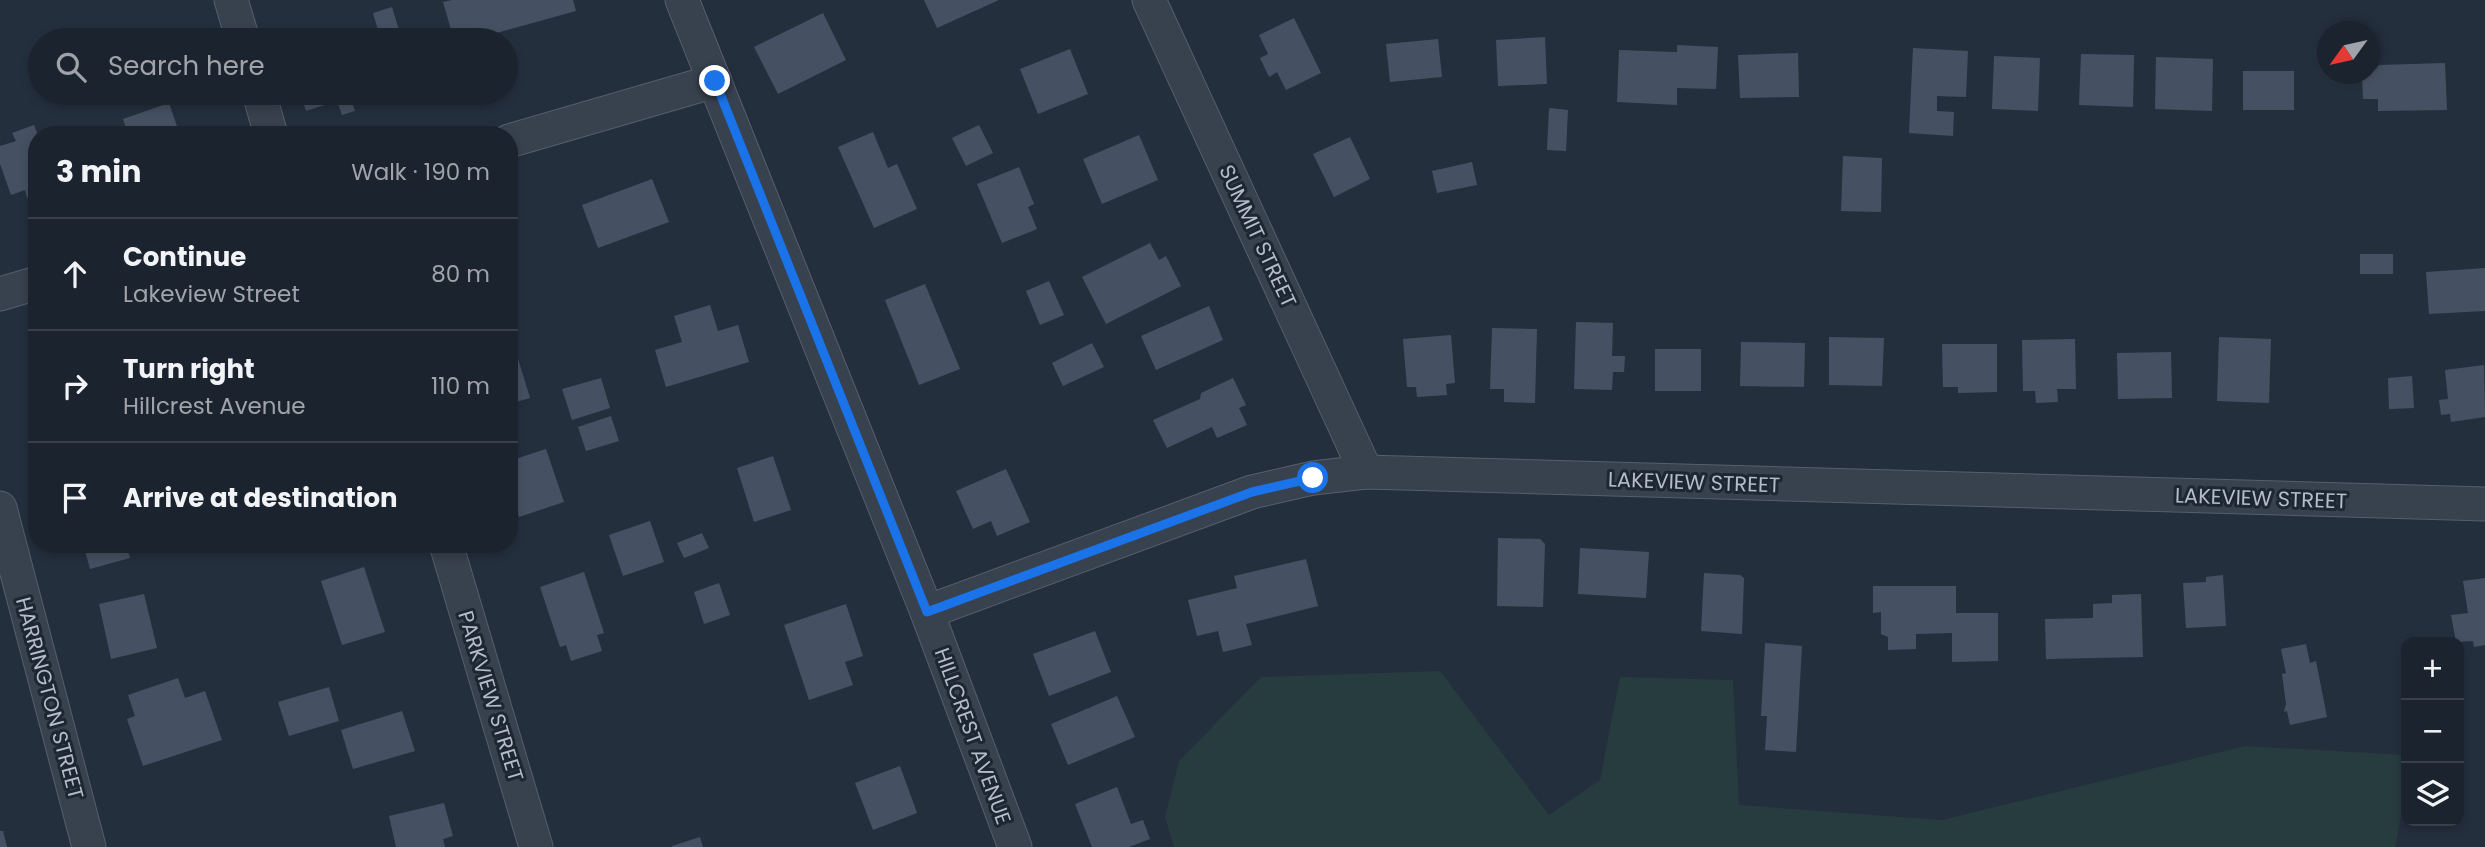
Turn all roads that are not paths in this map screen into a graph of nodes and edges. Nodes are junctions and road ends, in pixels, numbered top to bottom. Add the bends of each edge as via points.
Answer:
1 (231, 0) edge
2 (682, 0) edge
3 (1149, 0) edge
4 (239, 28) edge
5 (715, 81) junction
6 (262, 105) edge
7 (268, 126) edge
8 (518, 138) edge
9 (28, 286) edge
10 (0, 294) edge
11 (1366, 472) junction
12 (2485, 504) edge
13 (0, 508) edge
14 (449, 553) edge
15 (927, 612) junction
16 (89, 847) edge
17 (536, 847) edge
18 (1015, 847) edge

1 - 4 street
2 - 5 street, HILLCREST AVENUE
3 - 11 street, SUMMIT STREET
5 - 8 street
5 - 15 street, HILLCREST AVENUE
6 - 7 street
9 - 10 street
11 - 12 street, LAKEVIEW STREET
11 - 15 street, LAKEVIEW STREET via 1252,492
13 - 16 street, HARRINGTON STREET
14 - 17 street, PARKVIEW STREET
15 - 18 street, HILLCREST AVENUE

